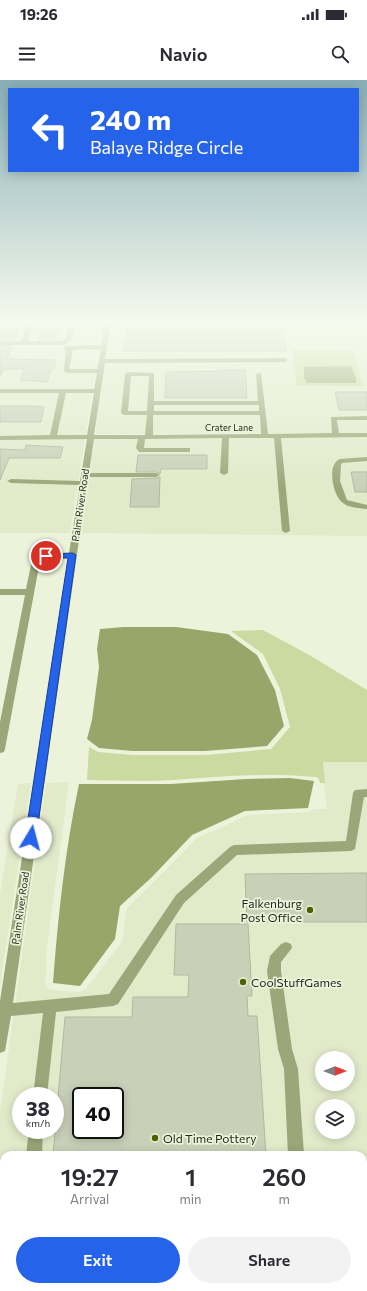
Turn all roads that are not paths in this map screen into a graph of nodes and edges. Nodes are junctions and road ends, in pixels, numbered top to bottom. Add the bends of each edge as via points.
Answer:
1 (99, 377) edge
2 (128, 377) edge
3 (152, 377) edge
4 (258, 377) edge
5 (0, 391) edge
6 (63, 391) junction
7 (97, 391) junction
8 (150, 403) junction
9 (262, 403) junction
10 (150, 413) junction
11 (263, 413) junction
12 (367, 418) edge
13 (336, 435) junction
14 (367, 435) edge
15 (90, 436) junction
16 (146, 436) junction
17 (226, 436) junction
18 (265, 436) junction
19 (277, 436) junction
20 (0, 438) edge
21 (53, 438) junction
22 (187, 450) dead end
23 (367, 459) edge
24 (224, 473) dead end
25 (156, 475) dead end
26 (84, 479) junction
27 (11, 481) dead end
28 (367, 507) edge
29 (286, 532) dead end
30 (73, 555) junction
31 (0, 592) edge
32 (30, 592) junction
33 (0, 749) edge
34 (367, 793) edge
35 (286, 948) dead end
36 (50, 1007) junction
37 (5, 1010) junction
38 (0, 1046) edge
39 (41, 1087) edge
40 (35, 1139) edge
41 (34, 1151) edge
42 (296, 1151) edge

1 - 7 street, Palm River Road
2 - 10 street via 124,413
3 - 8 street
4 - 9 street
5 - 6 street
6 - 7 street
6 - 21 street
7 - 15 street, Palm River Road
8 - 9 street
8 - 10 street
9 - 11 street
10 - 11 street
10 - 16 street
11 - 18 street
12 - 13 street via 333,418
13 - 14 street, Crater Lane
13 - 19 street, Crater Lane
15 - 16 street, Crater Lane
15 - 21 street, Crater Lane
15 - 26 street, Palm River Road
16 - 17 street, Crater Lane
16 - 22 street via 140,448 142,450
17 - 18 street, Crater Lane
17 - 24 street
18 - 19 street, Crater Lane
19 - 29 street
20 - 21 street, Crater Lane
23 - 28 street via 340,461 335,469 344,502
25 - 26 street
26 - 27 street via 41,483
26 - 30 street, Palm River Road
30 - 32 street via 38,557
30 - 37 street, Palm River Road
31 - 32 street
32 - 33 street
34 - 36 street via 359,793 351,846 234,850 180,899 113,1000
35 - 42 street via 275,960 274,971 285,1049 291,1069
36 - 37 street
36 - 39 street
37 - 38 street, Palm River Road
40 - 41 street

